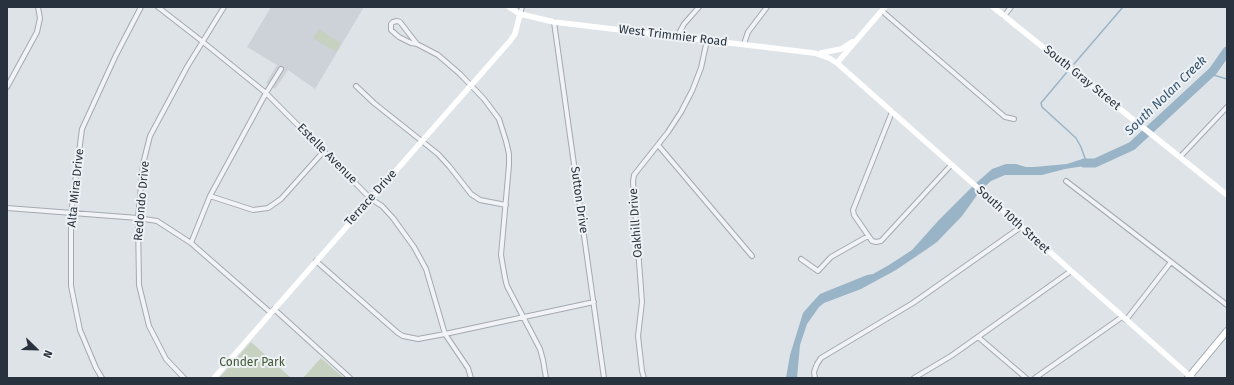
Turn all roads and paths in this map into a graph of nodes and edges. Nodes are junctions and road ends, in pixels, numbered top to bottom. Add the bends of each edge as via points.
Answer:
1 (38, 7) edge
2 (141, 7) edge
3 (158, 7) edge
4 (224, 7) edge
5 (509, 7) edge
6 (522, 7) edge
7 (699, 7) edge
8 (767, 7) edge
9 (993, 7) edge
10 (1011, 7) edge
11 (884, 9) edge
12 (520, 14) junction
13 (1004, 16) junction
14 (554, 22) junction
15 (677, 37) junction
16 (859, 37) junction
17 (707, 40) junction
18 (203, 42) junction
19 (417, 44) junction
20 (744, 44) junction
21 (819, 54) junction
22 (837, 63) junction
23 (281, 69) dead end
24 (472, 85) junction
25 (7, 86) edge
26 (356, 86) dead end
27 (266, 93) junction
28 (1227, 107) edge
29 (892, 112) junction
30 (1014, 119) dead end
31 (422, 141) junction
32 (658, 145) junction
33 (324, 151) junction
34 (1180, 157) junction
35 (951, 165) junction
36 (1066, 181) dead end
37 (1227, 195) edge
38 (210, 196) junction
39 (370, 199) junction
40 (506, 205) junction
41 (7, 208) edge
42 (71, 214) junction
43 (138, 218) junction
44 (1022, 227) junction
45 (868, 236) junction
46 (191, 242) junction
47 (752, 256) dead end
48 (801, 259) dead end
49 (316, 261) junction
50 (1171, 262) junction
51 (1071, 271) junction
52 (594, 302) junction
53 (1227, 305) edge
54 (273, 311) junction
55 (524, 317) junction
56 (1124, 318) junction
57 (1227, 331) edge
58 (445, 334) junction
59 (978, 337) junction
60 (1190, 377) edge
61 (102, 378) edge
62 (184, 378) edge
63 (214, 378) edge
64 (350, 378) edge
65 (471, 378) edge
66 (546, 378) edge
67 (604, 378) edge
68 (644, 378) edge
69 (815, 378) edge
70 (914, 378) edge
71 (1026, 378) edge
72 (1035, 378) edge

1 - 25 street via 40,18 37,32
2 - 42 street, Alta Mira Drive via 82,130
3 - 18 street, Estelle Avenue
4 - 18 street, Redondo Drive
5 - 12 street, West Trimmier Road
6 - 12 street
7 - 15 street via 684,24
8 - 20 street via 748,32
9 - 13 street, South Gray Street
10 - 13 street
11 - 16 street
11 - 30 street via 1005,117
12 - 14 street, West Trimmier Road
12 - 24 street, Terrace Drive via 515,34
13 - 34 street, South Gray Street
14 - 15 street, West Trimmier Road
14 - 52 street, Sutton Drive
15 - 17 street, West Trimmier Road
16 - 21 street via 841,49
16 - 22 street
17 - 20 street, West Trimmier Road
17 - 32 street, Oakhill Drive via 702,68 692,92
18 - 27 street, Estelle Avenue
18 - 43 street, Redondo Drive via 150,136
19 - 19 street via 399,37 391,30 391,24 400,22
19 - 24 street via 438,55
20 - 21 street, West Trimmier Road
21 - 22 street, West Trimmier Road
22 - 29 street, South 10th Street
23 - 27 street
24 - 31 street, Terrace Drive
24 - 40 street via 499,119 506,141 509,165
26 - 31 street
27 - 33 street, Estelle Avenue
27 - 38 street
28 - 34 street
29 - 35 street, South 10th Street
29 - 45 street via 853,210
31 - 39 street, Terrace Drive
31 - 40 street via 438,154 476,198
32 - 47 street
32 - 68 street, Oakhill Drive via 634,175 633,182 642,302 638,336
33 - 38 street via 281,199 268,208 253,210
33 - 39 street, Estelle Avenue
34 - 37 street, South Gray Street
35 - 44 street, South 10th Street
35 - 45 street via 881,241 872,241
36 - 50 street
38 - 46 street
39 - 49 street, Terrace Drive
39 - 58 street, Estelle Avenue via 382,206 393,218 414,247 426,269
40 - 55 street via 501,255 504,278
41 - 42 street
42 - 43 street
42 - 61 street, Alta Mira Drive via 73,293 80,330
43 - 46 street via 157,221
43 - 62 street, Redondo Drive via 139,285 150,326 166,359
44 - 51 street, South 10th Street
44 - 69 street via 913,304 821,358 814,372
45 - 48 street via 832,257 818,271
46 - 54 street
49 - 54 street, Terrace Drive
49 - 58 street via 403,336 418,339
50 - 53 street
50 - 56 street
51 - 56 street, South 10th Street
51 - 59 street
52 - 55 street
52 - 67 street, Sutton Drive
54 - 63 street, Terrace Drive
54 - 64 street
55 - 58 street
55 - 66 street via 540,349
56 - 60 street, South 10th Street
56 - 72 street
57 - 60 main road
58 - 65 street, Estelle Avenue via 468,368
59 - 70 street
59 - 71 street

